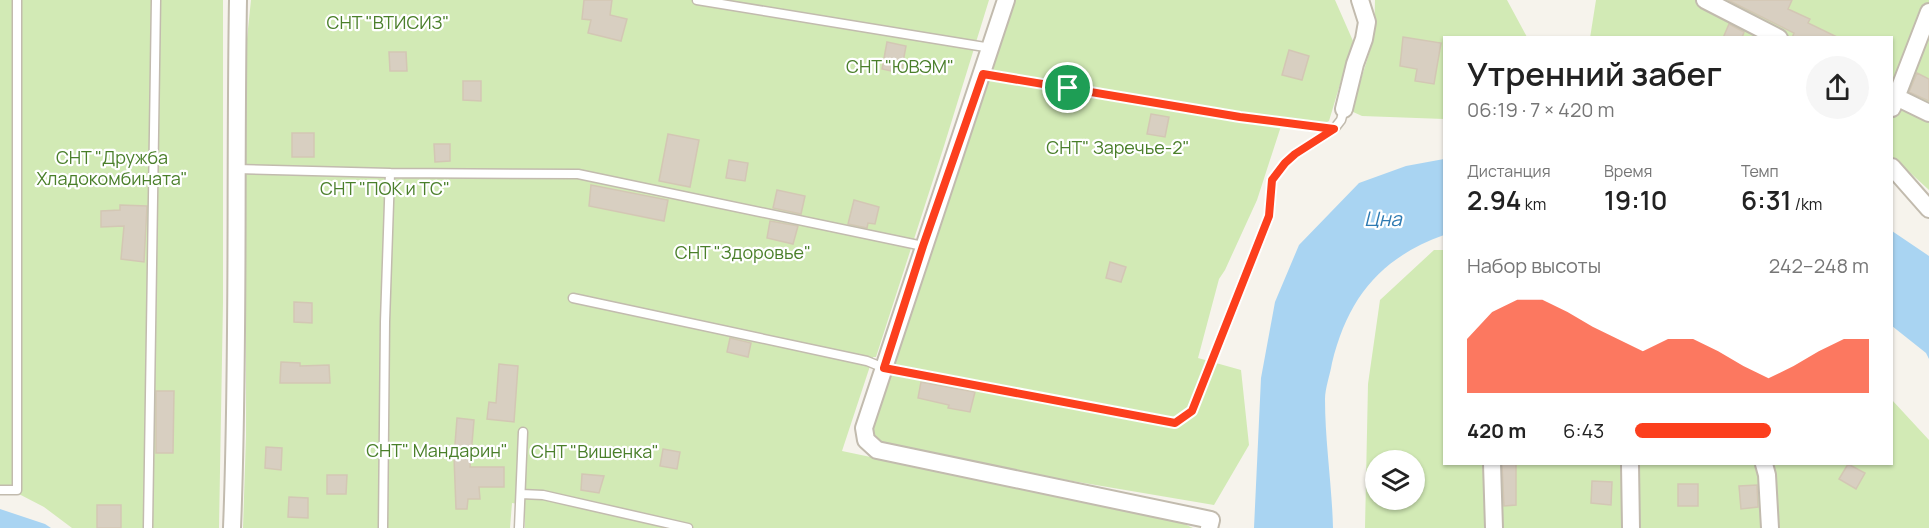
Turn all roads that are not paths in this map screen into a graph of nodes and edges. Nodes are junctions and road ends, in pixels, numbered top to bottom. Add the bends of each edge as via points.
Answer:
1 (18, 0) edge
2 (156, 0) edge
3 (238, 0) edge
4 (697, 0) edge
5 (1006, 0) edge
6 (1360, 0) edge
7 (1704, 0) edge
8 (1929, 12) edge
9 (1775, 36) edge
10 (991, 48) junction
11 (983, 74) junction
12 (1893, 100) edge
13 (1344, 109) joint
14 (1929, 113) edge
15 (1334, 129) junction
16 (1893, 168) edge
17 (236, 169) junction
18 (390, 173) junction
19 (1929, 209) edge
20 (923, 246) junction
21 (573, 298) dead end
22 (884, 368) junction
23 (523, 432) dead end
24 (1492, 465) edge
25 (1630, 465) edge
26 (1764, 465) edge
27 (0, 490) edge
28 (521, 494) junction
29 (148, 528) edge
30 (232, 528) edge
31 (383, 528) edge
32 (519, 528) edge
33 (688, 528) edge
34 (1209, 528) edge
35 (1494, 528) edge
36 (1631, 528) edge
37 (1770, 528) edge

1 - 27 lane via 17,489
2 - 29 lane
3 - 17 street
4 - 10 lane
5 - 10 street
6 - 13 street via 1367,22
7 - 9 street
8 - 12 street
10 - 11 street
11 - 15 lane
11 - 20 street
12 - 14 street
13 - 15 lane
15 - 22 lane via 1295,154 1272,180 1269,216 1192,411 1175,423
16 - 19 street
17 - 18 lane
17 - 30 street
18 - 20 lane via 578,174
18 - 31 lane
20 - 22 street
21 - 22 lane via 867,361
22 - 34 street via 864,428 866,440 877,450 1211,520
23 - 28 lane
24 - 35 street
25 - 36 street
26 - 37 street
28 - 32 lane
28 - 33 lane via 543,495

